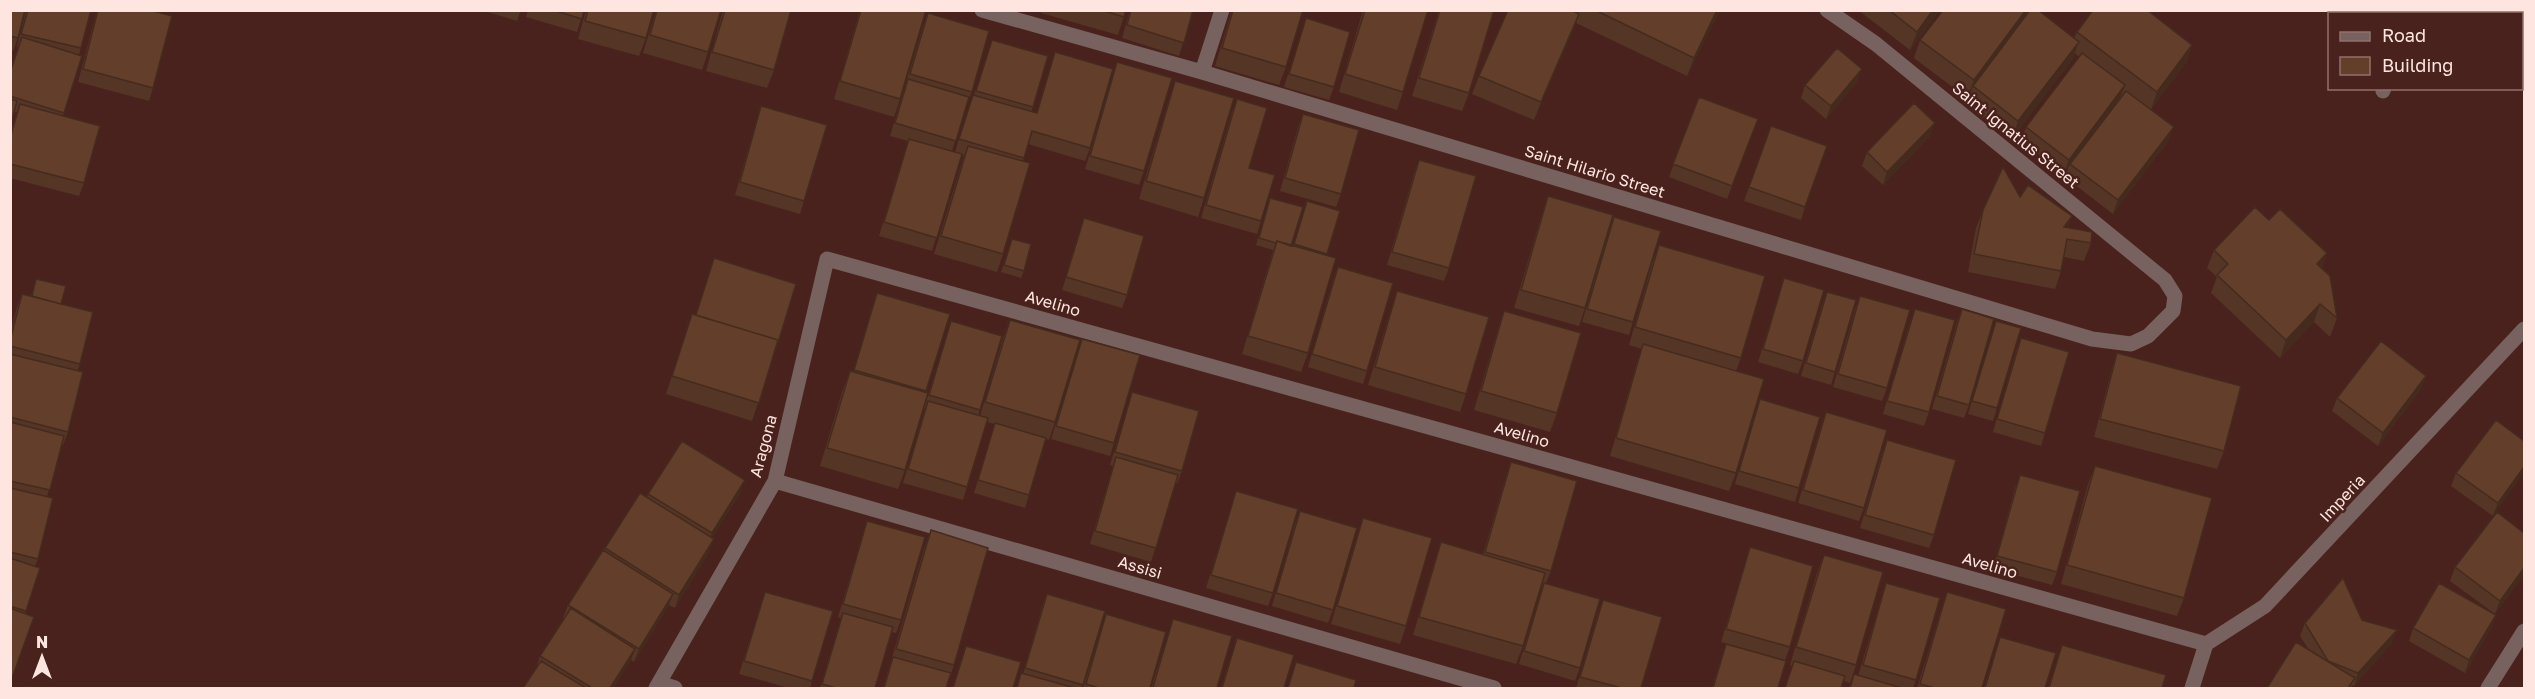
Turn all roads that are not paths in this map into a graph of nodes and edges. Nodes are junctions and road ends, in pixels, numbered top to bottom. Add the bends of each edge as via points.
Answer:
1 (982, 10) edge
2 (1222, 10) edge
3 (1827, 10) edge
4 (1202, 72) junction
5 (827, 259) joint
6 (2175, 296) joint
7 (2524, 329) edge
8 (775, 481) junction
9 (2524, 632) edge
10 (2206, 644) junction
11 (657, 686) edge
12 (675, 688) edge
13 (1494, 688) edge
14 (2192, 688) edge
15 (2488, 688) edge

1 - 4 street, Saint Hilario Street
2 - 4 street
3 - 6 street, Saint Ignatius Street via 1876,44 2165,279
4 - 6 street, Saint Hilario Street via 2092,339 2131,344 2148,336 2173,311
5 - 8 street, Aragona
5 - 10 street, Avelino
7 - 10 street, Imperia via 2265,606
8 - 11 street, Aragona
8 - 13 street, Assisi
9 - 15 street
10 - 14 street
11 - 12 street

